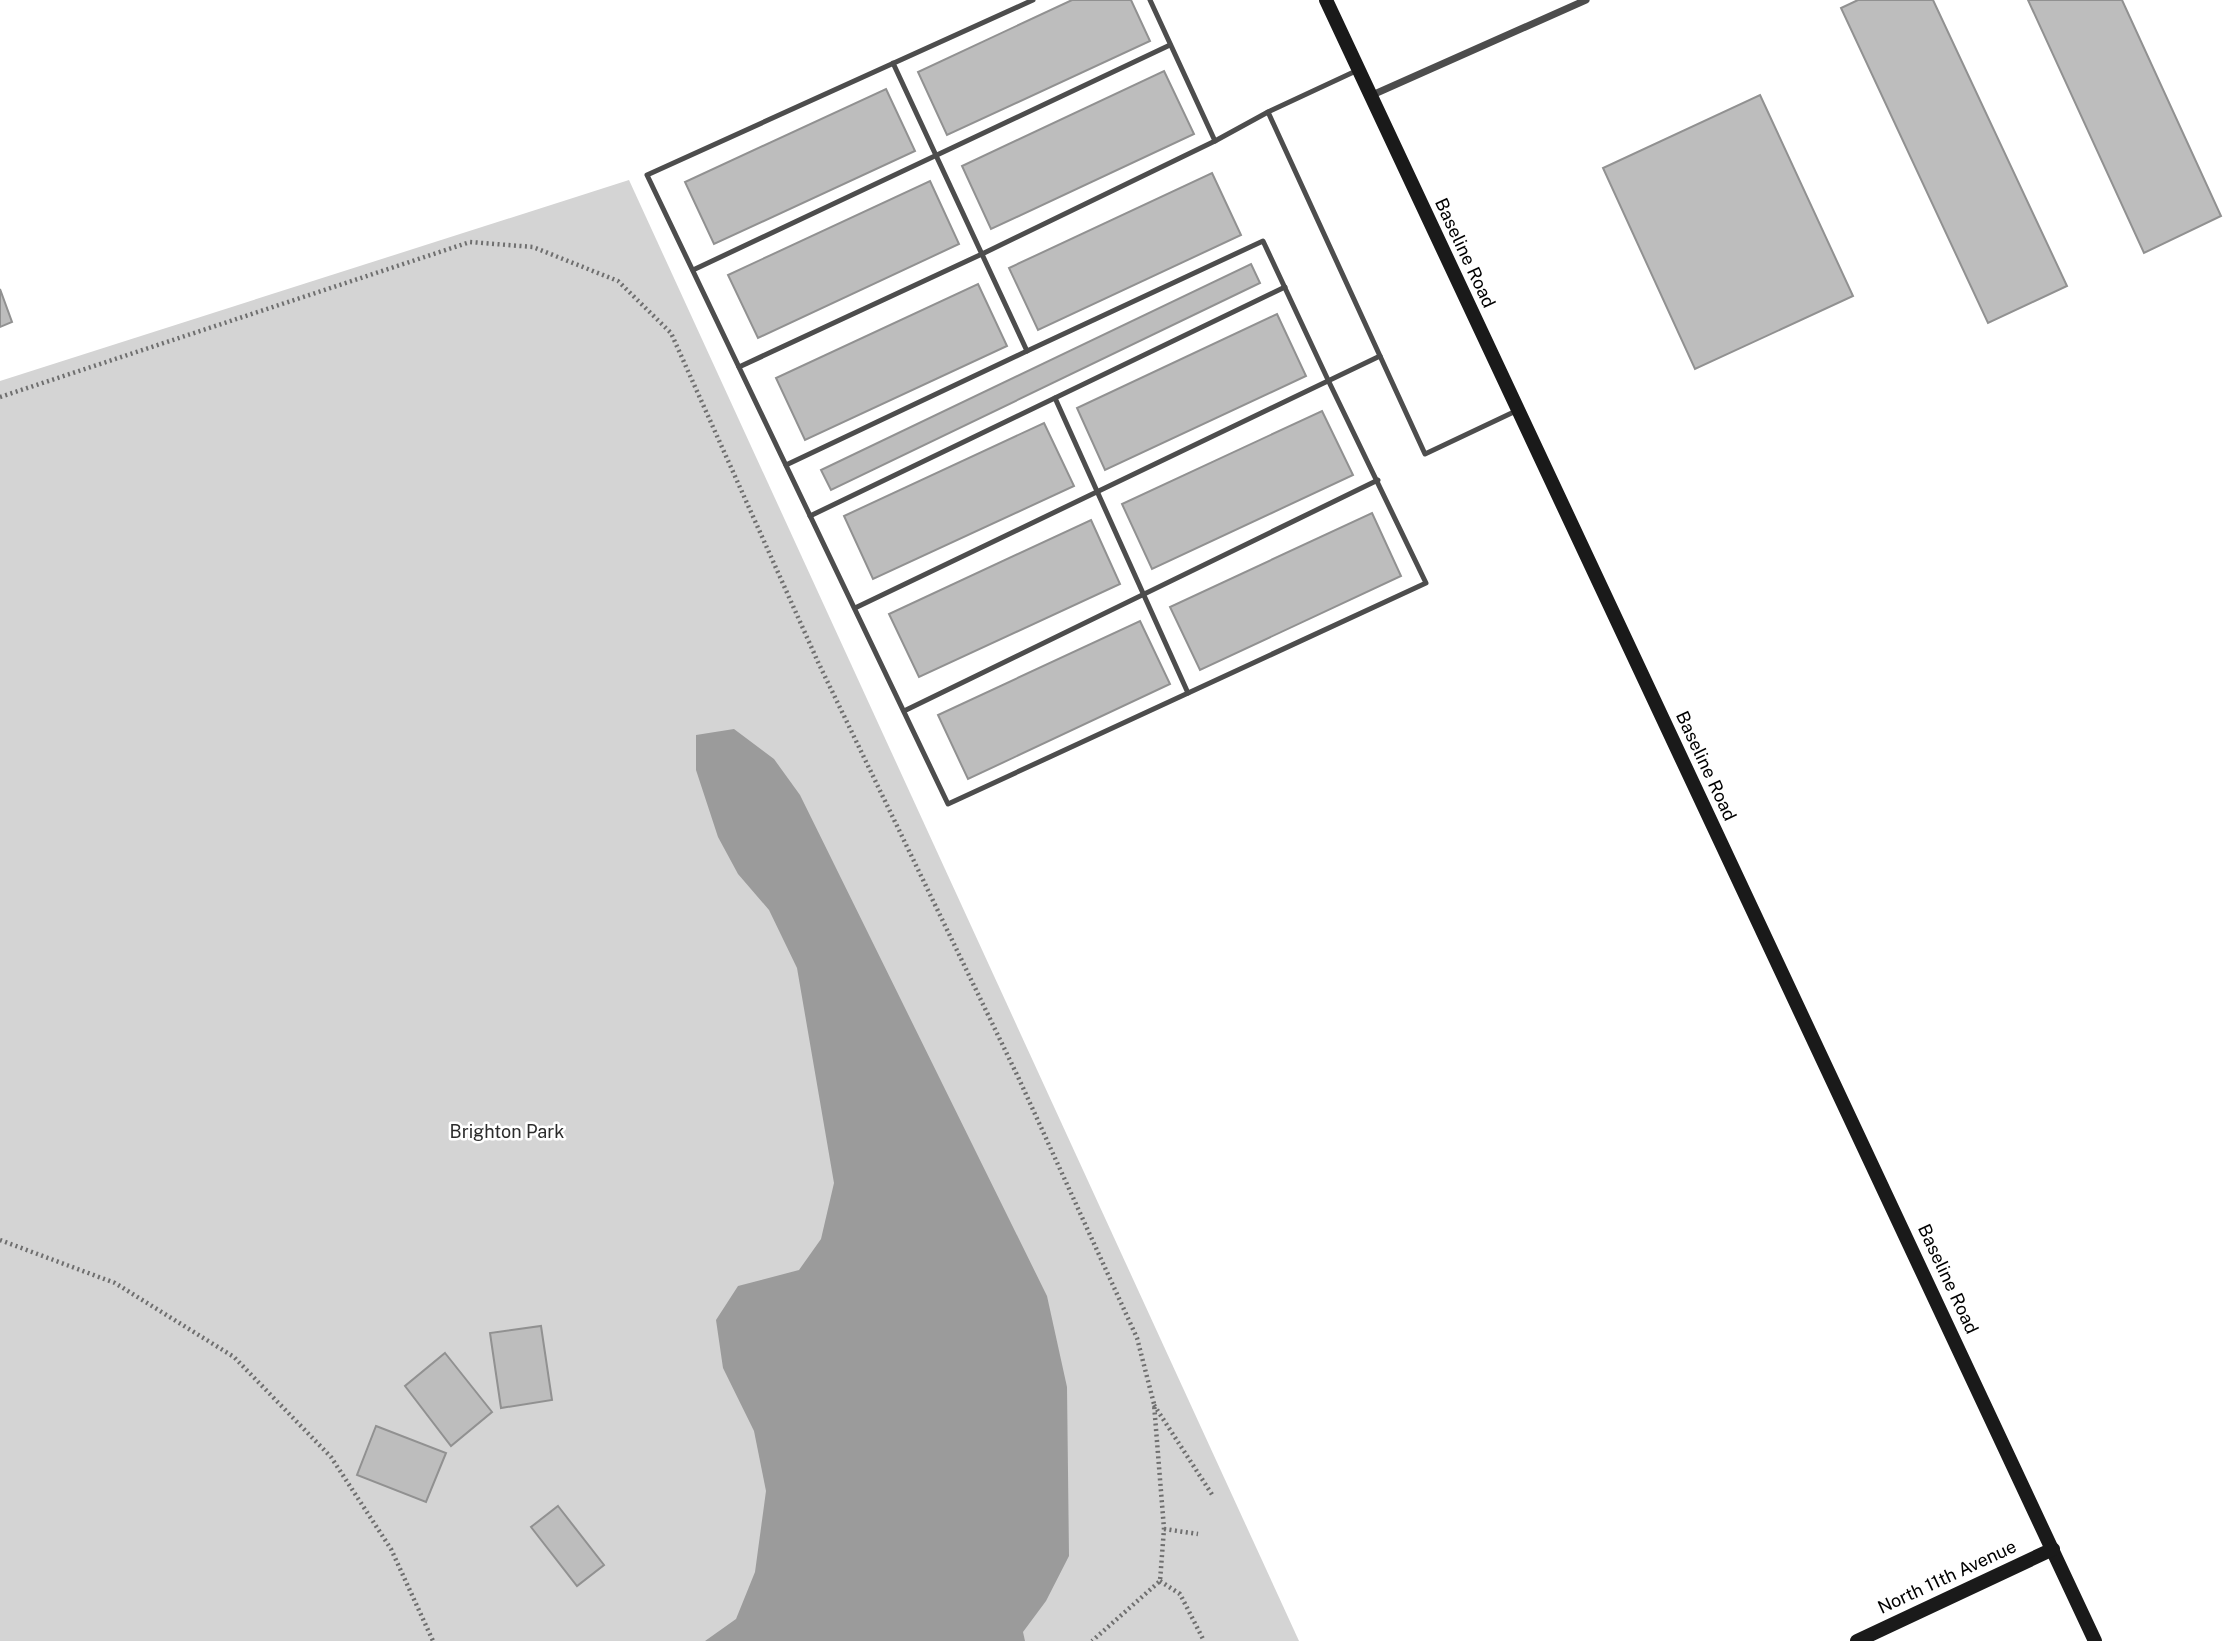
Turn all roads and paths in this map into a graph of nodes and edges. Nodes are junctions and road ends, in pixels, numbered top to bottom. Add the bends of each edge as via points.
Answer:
1 (1032, 0) edge
2 (1150, 0) edge
3 (1326, 0) edge
4 (1586, 0) edge
5 (1170, 45) junction
6 (893, 63) junction
7 (1358, 70) junction
8 (1370, 96) junction
9 (1268, 113) junction
10 (1216, 141) junction
11 (936, 156) junction
12 (982, 254) junction
13 (693, 270) junction
14 (1285, 287) junction
15 (1027, 351) junction
16 (1380, 356) junction
17 (739, 367) junction
18 (1329, 382) junction
19 (0, 397) edge
20 (1055, 398) junction
21 (1518, 410) junction
22 (786, 465) junction
23 (1378, 480) junction
24 (1097, 494) junction
25 (810, 516) junction
26 (1144, 594) junction
27 (855, 608) junction
28 (1188, 693) junction
29 (904, 711) junction
30 (0, 1241) edge
31 (1154, 1404) junction
32 (1213, 1496) dead end
33 (1164, 1529) junction
34 (1198, 1534) dead end
35 (2053, 1549) junction
36 (1160, 1581) junction
37 (433, 1641) edge
38 (1092, 1641) edge
39 (1203, 1641) edge
40 (1857, 1641) edge
41 (2095, 1641) edge

1 - 6 lane
2 - 5 lane
3 - 7 main road, Baseline Road
4 - 8 street
5 - 10 lane
5 - 11 lane
6 - 11 lane
6 - 13 lane via 648,175
7 - 8 main road, Baseline Road
7 - 9 lane
8 - 21 main road, Baseline Road
9 - 10 lane
9 - 16 lane
10 - 12 lane
11 - 12 lane
11 - 13 lane
12 - 15 lane
12 - 17 lane
13 - 17 lane
14 - 15 lane via 1264,241
14 - 18 lane
14 - 20 lane
15 - 22 lane
16 - 18 lane
16 - 21 lane via 1425,454
17 - 22 lane
18 - 23 lane
18 - 24 lane
19 - 31 path via 470,242 533,247 618,281 671,333 818,662 1132,1326
20 - 24 lane
20 - 25 lane
21 - 35 main road, Baseline Road
22 - 25 lane
23 - 26 lane
23 - 28 lane via 1426,583
24 - 26 lane
24 - 27 lane
25 - 27 lane
26 - 28 lane
26 - 29 lane
27 - 29 lane
28 - 29 lane via 948,804
30 - 37 path via 115,1283 234,1357 331,1457 391,1549
31 - 32 path
31 - 33 path
33 - 34 path
33 - 36 path
35 - 40 main road, North 11th Avenue
35 - 41 main road, Baseline Road
36 - 38 path
36 - 39 path via 1180,1594

